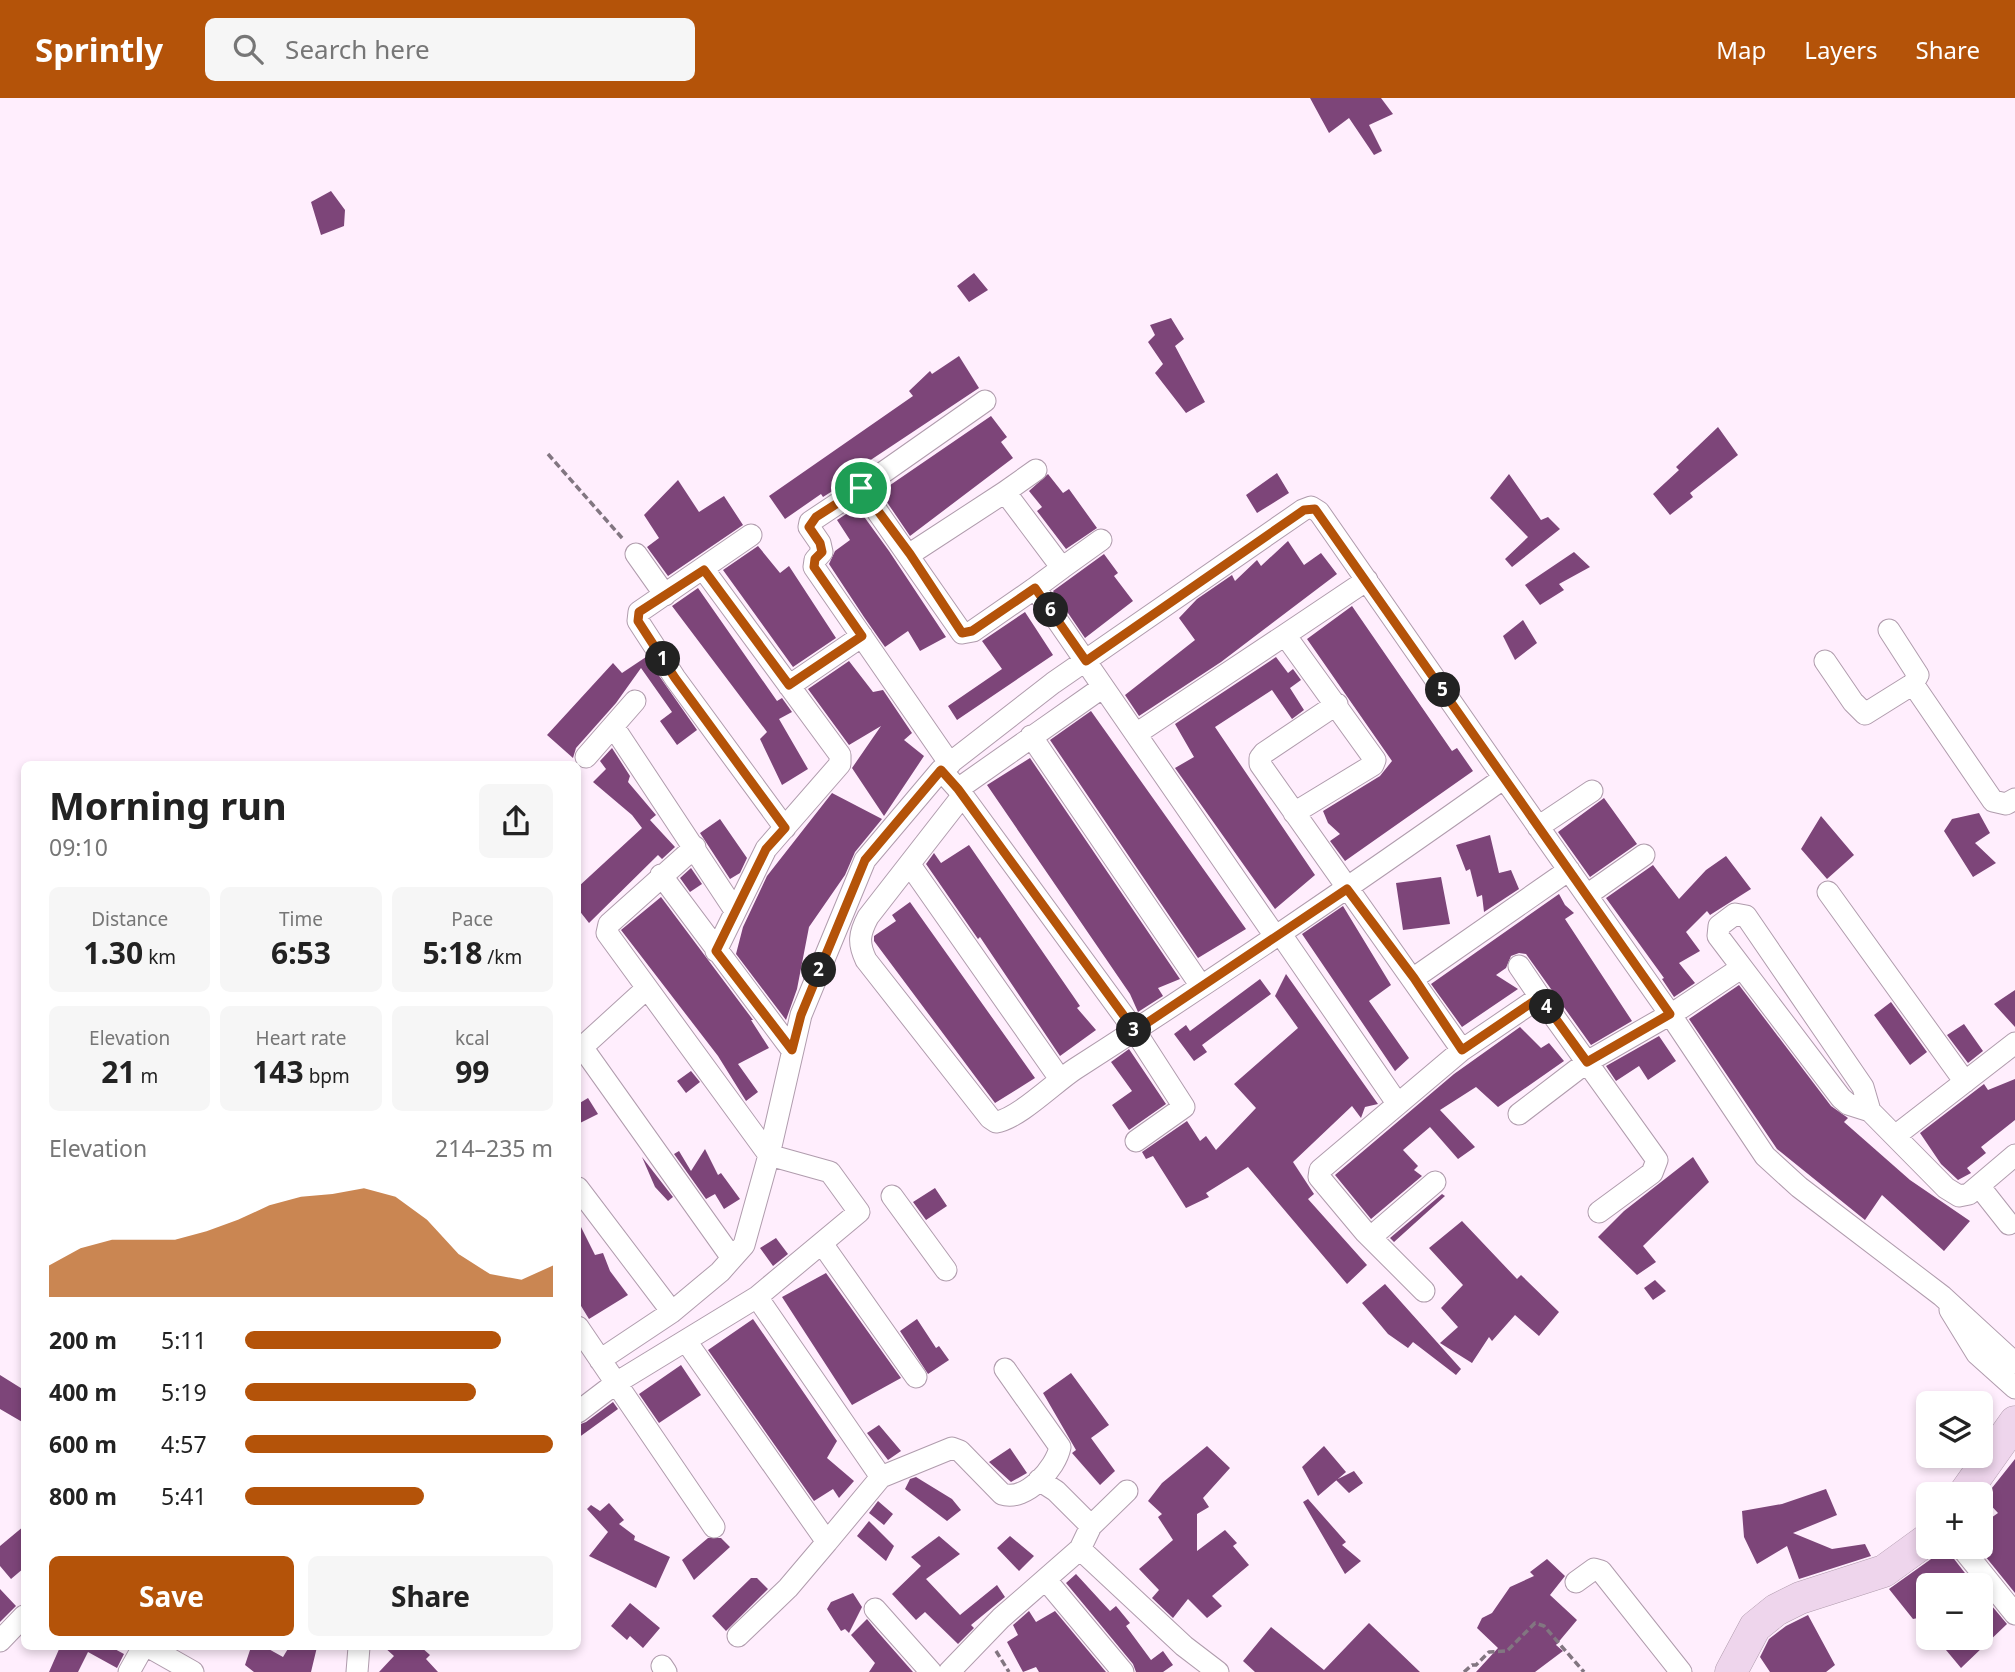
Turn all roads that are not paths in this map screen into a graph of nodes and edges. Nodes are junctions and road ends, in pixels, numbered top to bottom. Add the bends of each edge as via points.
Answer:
1 (985, 401) dead end
2 (1036, 470) dead end
3 (861, 488) junction
4 (1005, 492) junction
5 (751, 535) dead end
6 (1101, 540) dead end
7 (636, 554) road end
8 (910, 554) junction
9 (1062, 568) junction
10 (704, 570) junction
11 (1367, 580) junction
12 (1035, 588) junction
13 (665, 595) junction
14 (1889, 630) dead end
15 (1284, 635) junction
16 (862, 636) junction
17 (1086, 661) junction
18 (1825, 661) dead end
19 (1913, 684) junction
20 (789, 685) junction
21 (1103, 687) junction
22 (635, 701) dead end
23 (1337, 704) junction
24 (613, 726) junction
25 (1136, 734) junction
26 (1031, 736) junction
27 (586, 757) dead end
28 (945, 767) junction
29 (1504, 778) junction
30 (1592, 791) dead end
31 (960, 792) junction
32 (2015, 799) edge
33 (1294, 813) junction
34 (1538, 827) junction
35 (785, 828) junction
36 (695, 847) junction
37 (1644, 855) dead end
38 (910, 865) junction
39 (1569, 870) junction
40 (661, 875) junction
41 (1347, 889) junction
42 (1828, 892) dead end
43 (1587, 895) junction
44 (734, 909) junction
45 (1278, 935) junction
46 (716, 951) junction
47 (1519, 966) dead end
48 (1741, 968) junction
49 (1414, 978) junction
50 (1201, 986) junction
51 (646, 989) junction
52 (1540, 997) junction
53 (1670, 1014) junction
54 (1135, 1031) junction
55 (2015, 1044) edge
56 (581, 1048) edge
57 (581, 1050) edge
58 (792, 1050) junction
59 (1462, 1050) junction
60 (1587, 1062) junction
61 (1060, 1080) junction
62 (1965, 1082) junction
63 (1397, 1103) junction
64 (1870, 1111) junction
65 (1519, 1114) dead end
66 (1895, 1136) junction
67 (1136, 1141) dead end
68 (769, 1155) junction
69 (2012, 1166) edge
70 (1436, 1182) dead end
71 (1979, 1186) junction
72 (581, 1192) edge
73 (859, 1212) junction
74 (1599, 1212) dead end
75 (2009, 1224) dead end
76 (1371, 1237) junction
77 (824, 1245) junction
78 (732, 1258) junction
79 (946, 1270) dead end
80 (1424, 1291) dead end
81 (757, 1297) junction
82 (672, 1312) junction
83 (581, 1332) edge
84 (686, 1341) junction
85 (600, 1360) junction
86 (1005, 1369) dead end
87 (2011, 1374) edge
88 (916, 1377) dead end
89 (616, 1383) junction
90 (581, 1410) edge
91 (2015, 1422) edge
92 (881, 1477) junction
93 (1039, 1480) junction
94 (1972, 1482) edge
95 (1127, 1491) dead end
96 (1091, 1526) junction
97 (713, 1528) dead end
98 (827, 1542) junction
99 (1916, 1548) edge
100 (1080, 1549) junction
101 (1971, 1559) edge
102 (1046, 1580) junction
103 (1576, 1582) dead end
104 (875, 1609) dead end
105 (2015, 1614) edge
106 (21, 1619) edge
107 (738, 1636) dead end
108 (0, 1641) edge
109 (144, 1650) edge
110 (152, 1650) edge
111 (359, 1650) edge
112 (1676, 1670) edge
113 (129, 1672) edge
114 (193, 1672) edge
115 (357, 1672) edge
116 (931, 1672) edge
117 (948, 1672) edge
118 (1123, 1672) edge
119 (1218, 1672) edge
120 (1731, 1672) edge

1 - 3 street
2 - 4 street
3 - 8 street
3 - 16 street via 816,517 809,527 822,552 814,567
4 - 8 street
4 - 9 street
5 - 10 street
6 - 9 street
7 - 13 street
8 - 12 street via 962,633 972,631
9 - 12 street
10 - 13 street
10 - 20 street
11 - 15 street
11 - 17 street via 1319,512 1307,508
11 - 29 street
12 - 17 street
13 - 35 street via 639,612 638,621
14 - 19 street via 1918,675
15 - 23 street
15 - 25 street
16 - 20 street
16 - 28 street
17 - 21 street
17 - 28 street
18 - 19 street via 1865,715
19 - 32 street via 1993,801 2006,804
20 - 35 street via 839,755 840,764
21 - 25 street
21 - 26 street
22 - 24 street
23 - 33 street via 1260,758
23 - 33 street via 1373,754 1373,765
24 - 27 street
24 - 36 street
25 - 45 street
26 - 31 street
26 - 50 street
28 - 31 street
28 - 58 street via 865,860 801,1015
29 - 34 street
29 - 41 street
30 - 34 street
31 - 38 street
31 - 54 street
33 - 41 street
34 - 39 street
35 - 44 street via 766,849
36 - 40 street
36 - 44 street
37 - 43 street
38 - 61 street
38 - 61 street via 860,933 866,960 996,1122 1007,1119
39 - 43 street
39 - 49 street
40 - 46 street
40 - 51 street via 606,929
41 - 45 street
41 - 49 street
42 - 62 street
43 - 53 street
44 - 46 street
45 - 50 street
45 - 63 street
46 - 58 street
47 - 52 street
48 - 53 street
48 - 64 street via 1841,1098
48 - 64 street via 1717,932 1738,913 1746,916 1863,1087
49 - 59 street
50 - 54 street
51 - 56 street
51 - 68 street
52 - 59 street
52 - 60 street
53 - 60 street
53 - 87 street via 1776,1167 1942,1296
54 - 61 street
54 - 67 street via 1184,1107
55 - 62 street
57 - 78 street
58 - 68 street
59 - 63 street
60 - 65 street
60 - 74 street via 1657,1160 1652,1173
62 - 66 street
63 - 76 street via 1320,1170 1324,1185
64 - 66 street
66 - 71 street via 1959,1196
68 - 73 street via 830,1172
68 - 78 street via 744,1245
69 - 71 street
70 - 76 street
71 - 75 street
72 - 82 street
73 - 77 street
73 - 79 street via 897,1195
76 - 80 street
77 - 81 street
77 - 88 street
78 - 82 street
81 - 84 street
81 - 92 street
82 - 85 street
83 - 85 street
84 - 89 street
84 - 98 street
85 - 89 street
86 - 93 street via 1060,1447
89 - 90 street
89 - 97 street
91 - 94 street
92 - 93 street via 951,1448 1010,1497 1025,1493
92 - 98 street
93 - 96 street
95 - 96 street
96 - 100 street
98 - 107 street
99 - 120 street via 1884,1571 1776,1610 1755,1627
100 - 102 street
100 - 119 street
101 - 105 street
102 - 117 street
102 - 118 street
103 - 112 street via 1594,1569 1601,1571
104 - 116 street
106 - 108 street
109 - 113 street
110 - 114 street
111 - 115 street

